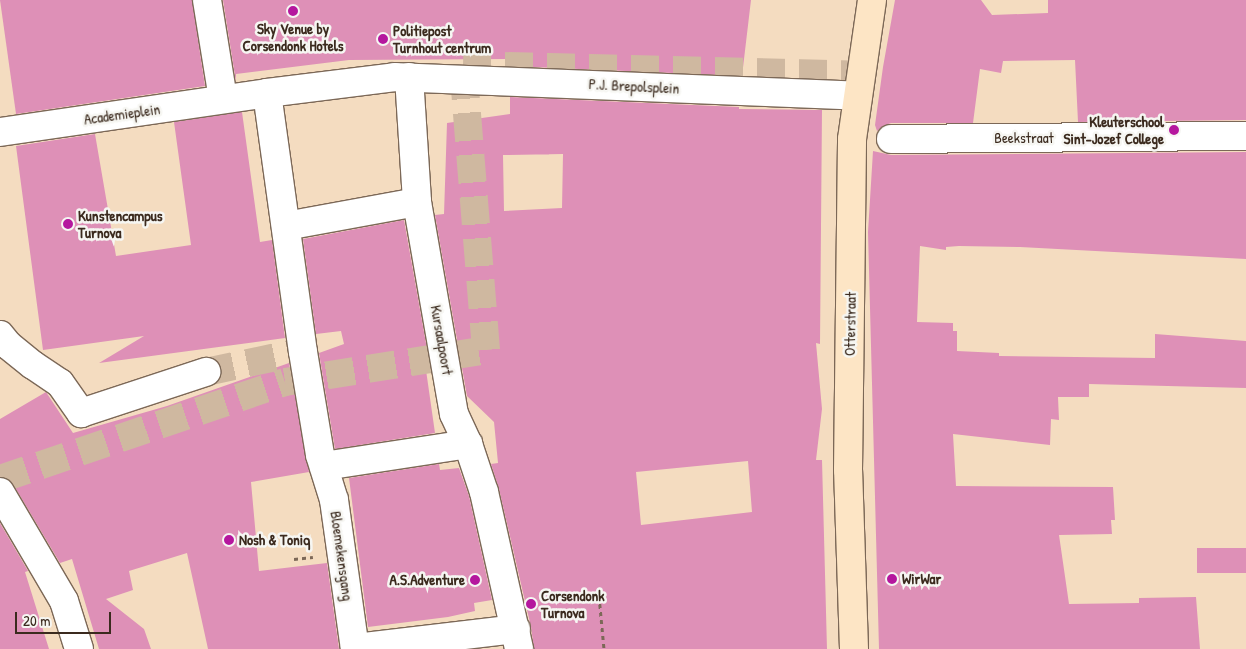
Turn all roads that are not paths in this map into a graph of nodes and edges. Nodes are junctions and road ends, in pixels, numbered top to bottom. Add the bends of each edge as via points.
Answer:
1 (207, 0) edge
2 (872, 0) edge
3 (409, 77) junction
4 (245, 96) junction
5 (858, 96) junction
6 (0, 132) edge
7 (1246, 136) edge
8 (891, 139) dead end
9 (417, 202) junction
10 (286, 226) junction
11 (0, 335) edge
12 (206, 372) tunnel mouth
13 (468, 444) junction
14 (324, 466) junction
15 (0, 492) edge
16 (518, 639) edge
17 (390, 643) joint
18 (355, 648) edge
19 (79, 649) edge
20 (854, 649) edge

1 - 4 street via 214,42
2 - 5 street, Otterstraat
3 - 4 street, P.J. Brepolsplein
3 - 5 street, P.J. Brepolsplein
3 - 9 street
4 - 6 street, Academieplein
4 - 10 street
5 - 20 street, Otterstraat via 852,139 848,470
7 - 8 street, Beekstraat
9 - 10 street
9 - 13 street, Kursaalpoort via 454,414
10 - 14 street, Bloemekensgang via 297,353
11 - 12 street via 33,366 60,383 81,413
13 - 14 street
13 - 16 street, Kursaalpoort via 484,492
14 - 18 street, Bloemekensgang via 334,500
15 - 19 street via 64,601
16 - 17 street, Kursaalpoort
17 - 18 street, Bloemekensgang

